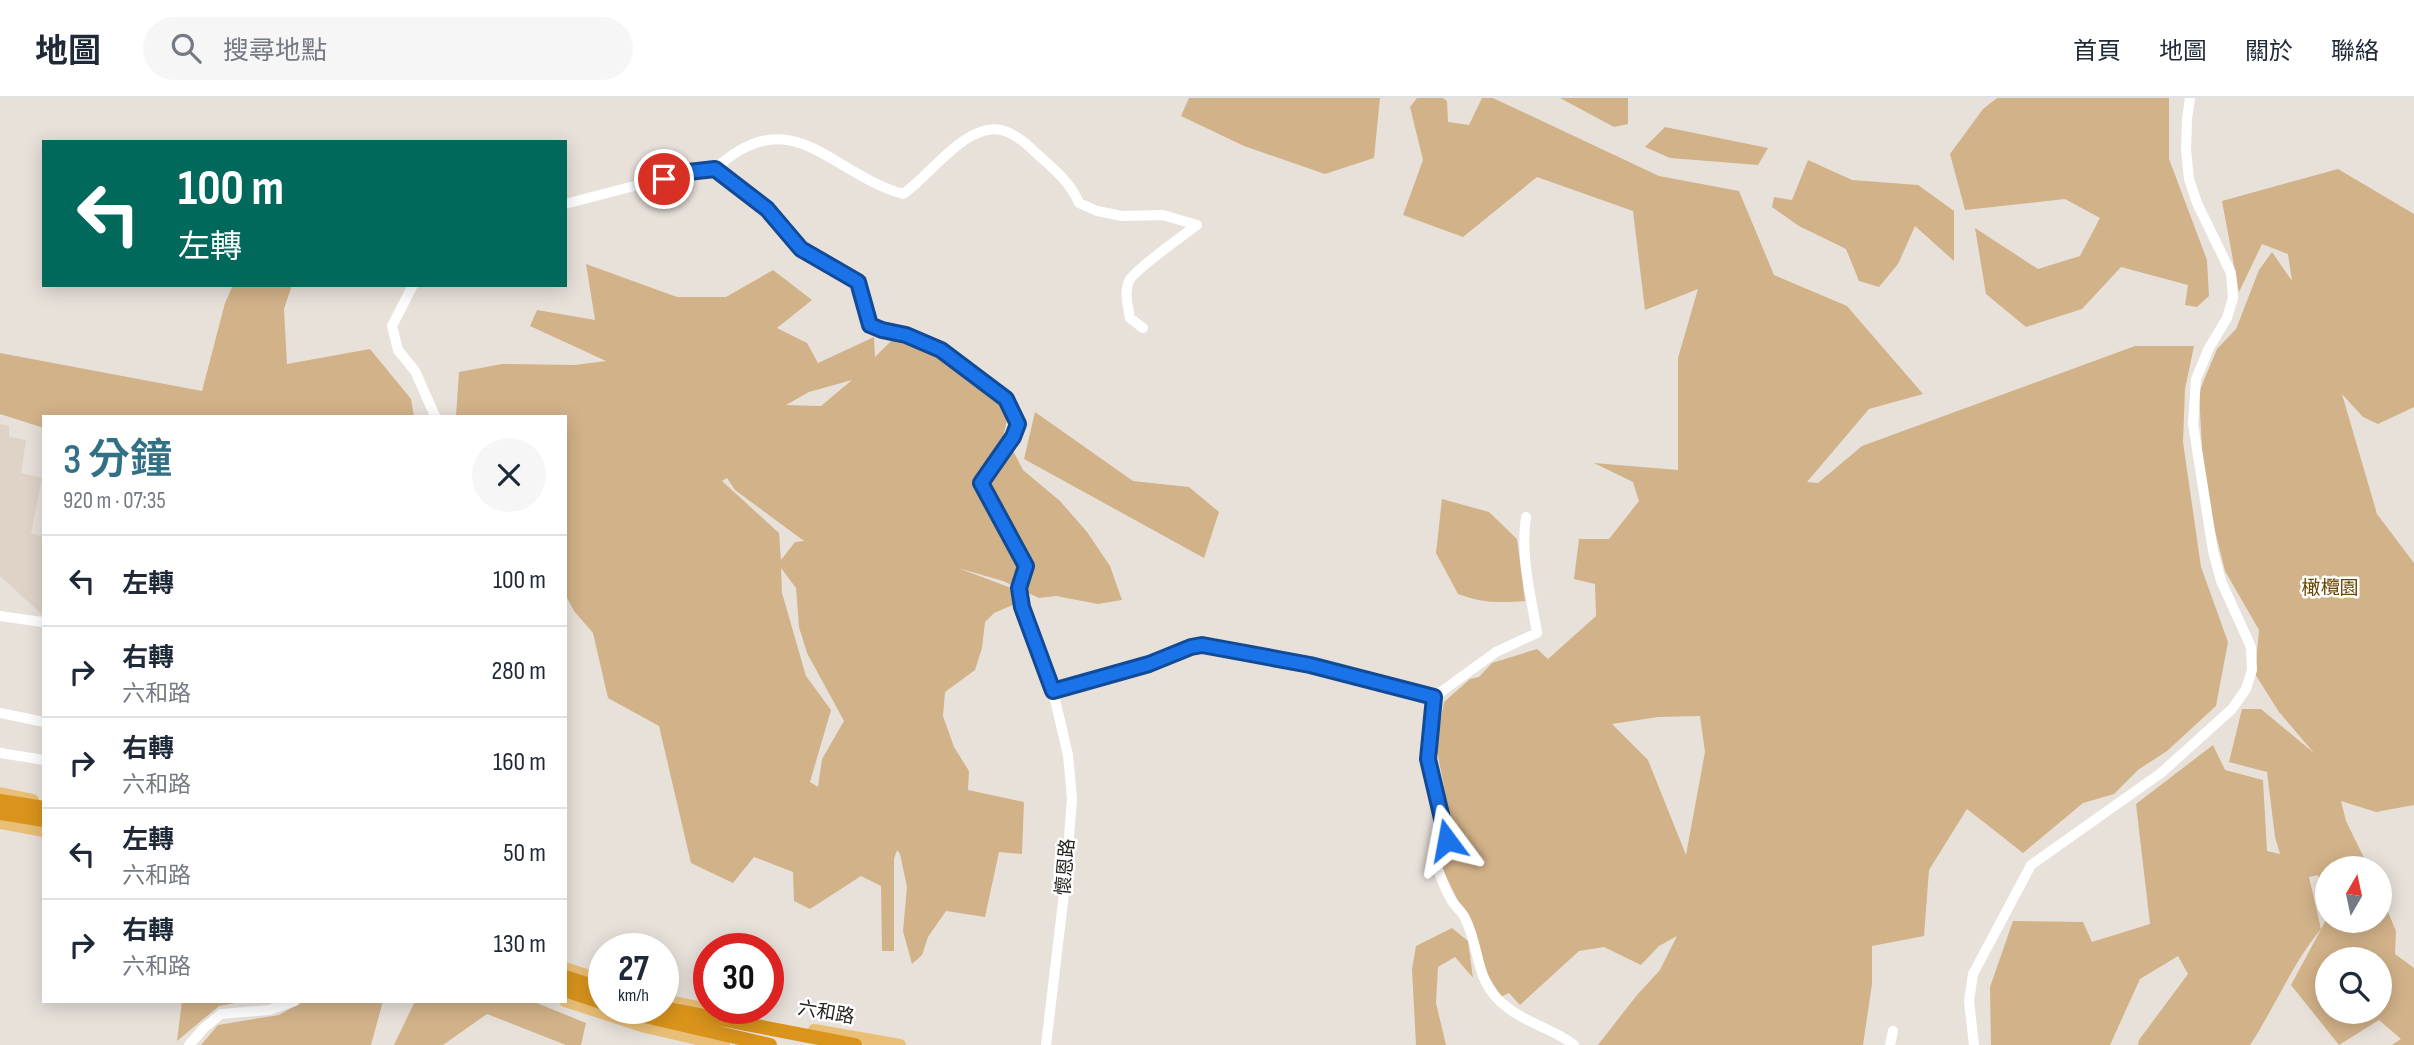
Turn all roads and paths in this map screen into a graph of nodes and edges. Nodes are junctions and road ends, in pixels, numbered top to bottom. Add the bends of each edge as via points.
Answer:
1 (2190, 98) edge
2 (715, 169) junction
3 (567, 203) edge
4 (412, 287) edge
5 (1143, 328) dead end
6 (435, 415) edge
7 (1526, 517) dead end
8 (0, 616) edge
9 (42, 622) edge
10 (1053, 691) junction
11 (1434, 697) junction
12 (0, 713) edge
13 (42, 722) edge
14 (0, 753) edge
15 (42, 760) edge
16 (0, 793) edge
17 (0, 800) edge
18 (42, 802) edge
19 (42, 808) edge
20 (0, 813) edge
21 (42, 820) edge
22 (0, 823) edge
23 (42, 831) edge
24 (567, 969) edge
25 (588, 976) edge
26 (567, 978) edge
27 (588, 984) edge
28 (567, 991) edge
29 (588, 998) edge
30 (567, 1002) edge
31 (289, 1003) edge
32 (679, 1003) edge
33 (679, 1011) edge
34 (679, 1024) edge
35 (1893, 1031) dead end
36 (189, 1045) edge
37 (723, 1045) edge
38 (770, 1045) edge
39 (855, 1045) edge
40 (900, 1045) edge
41 (1046, 1045) edge
42 (1574, 1045) edge
43 (1889, 1045) edge
44 (1975, 1045) edge

1 - 44 street via 2189,179 2231,274 2232,298 2227,318 2196,379 2193,424 2213,551 2221,581 2251,647 2252,670 2232,709 2161,773 2031,865 1973,974 1969,1000
2 - 3 street
2 - 5 street via 731,153 757,139 783,134 903,194 970,136 1000,129 1049,164 1071,186 1079,203 1122,216 1163,215 1197,225 1128,282 1130,318
2 - 10 street via 767,209 801,249 858,282 870,325 941,350 1006,399 1018,424 981,483 1026,566 1019,588 1022,607
4 - 6 street via 392,326 398,350 415,371
7 - 11 street via 1525,555 1537,633 1496,652
8 - 9 street
10 - 11 street via 1202,645 1310,665
10 - 41 street, 懷恩路 via 1068,755 1072,798
11 - 42 street via 1428,759 1447,840 1435,861 1439,872 1451,900 1465,917 1489,990 1508,1009
12 - 13 street
14 - 15 street
16 - 18 main road
17 - 19 highway
20 - 21 highway
22 - 23 main road
24 - 25 main road
26 - 27 highway
28 - 29 highway
30 - 37 main road via 645,1027
31 - 36 street via 269,1010 220,1014
32 - 40 main road, 六和路
33 - 39 highway
34 - 38 highway
35 - 43 street

